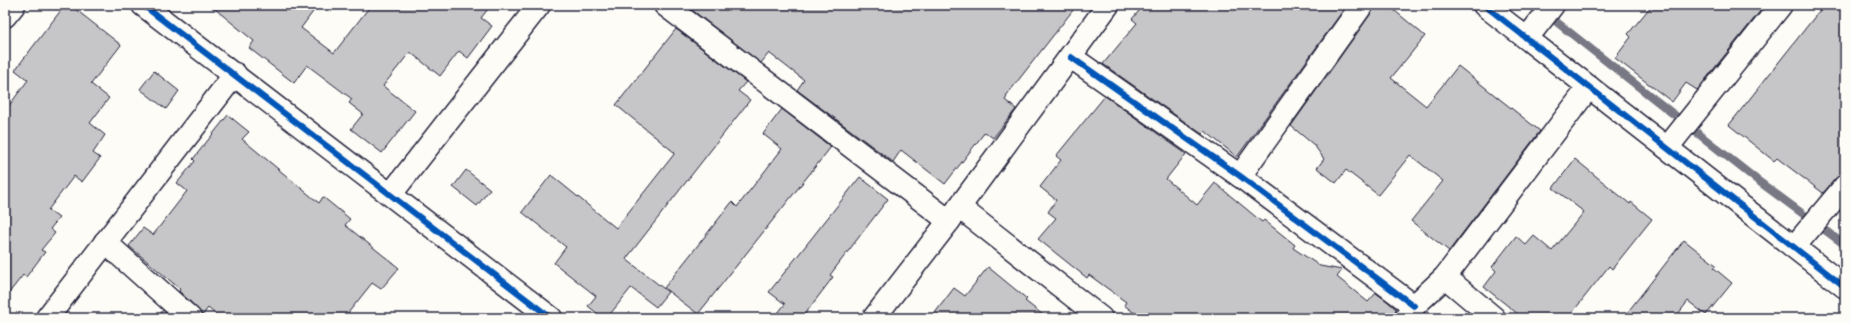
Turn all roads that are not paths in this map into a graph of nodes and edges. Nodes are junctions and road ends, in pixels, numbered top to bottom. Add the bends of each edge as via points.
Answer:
1 (14, 5) edge
2 (143, 5) edge
3 (539, 5) edge
4 (665, 5) edge
5 (1108, 5) edge
6 (1362, 5) edge
7 (1484, 5) edge
8 (1553, 5) edge
9 (1781, 5) edge
10 (5, 16) edge
11 (1533, 31) junction
12 (1071, 57) junction
13 (235, 74) junction
14 (1589, 87) junction
15 (1673, 141) junction
16 (1240, 176) junction
17 (1845, 186) edge
18 (391, 194) junction
19 (954, 214) junction
20 (1801, 240) junction
21 (106, 242) junction
22 (1445, 277) junction
23 (1845, 287) edge
24 (1410, 312) edge
25 (47, 318) edge
26 (190, 318) edge
27 (552, 318) edge
28 (874, 318) edge
29 (1101, 318) edge
30 (1494, 318) edge

1 - 10 street
2 - 13 street
3 - 18 street
4 - 19 street
5 - 12 street
6 - 16 street
7 - 11 street
8 - 11 street
9 - 15 street
11 - 14 street
12 - 16 street
12 - 19 street
13 - 18 street
13 - 21 street
14 - 15 street
14 - 22 street
15 - 20 street
16 - 24 street
17 - 20 street
18 - 27 street
19 - 28 street
19 - 29 street
20 - 23 street
21 - 25 street
21 - 26 street
22 - 24 street
22 - 30 street

